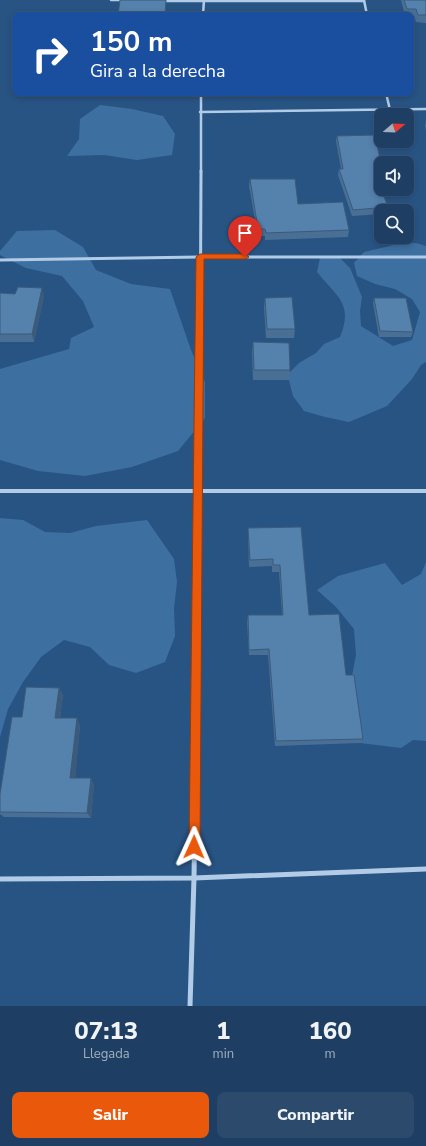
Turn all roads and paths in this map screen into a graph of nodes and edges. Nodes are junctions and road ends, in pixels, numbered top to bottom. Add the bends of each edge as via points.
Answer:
1 (111, 0) edge
2 (127, 0) edge
3 (364, 0) edge
4 (158, 1) edge
5 (204, 1) edge
6 (203, 12) edge
7 (366, 12) edge
8 (201, 96) edge
9 (387, 96) edge
10 (390, 108) edge
11 (414, 109) edge
12 (426, 109) edge
13 (374, 110) edge
14 (200, 112) junction
15 (200, 257) junction
16 (426, 257) edge
17 (0, 260) edge
18 (426, 490) edge
19 (0, 491) edge
20 (199, 492) junction
21 (426, 869) edge
22 (194, 878) junction
23 (0, 879) edge
24 (190, 1006) edge

1 - 2 street
3 - 5 street
3 - 7 street
4 - 5 street
5 - 6 street
8 - 14 street
9 - 10 street
11 - 12 street
13 - 14 street
14 - 15 street
15 - 16 street
15 - 17 street
15 - 20 street
18 - 20 street
19 - 20 street
20 - 22 street
21 - 22 street
22 - 23 street
22 - 24 street

